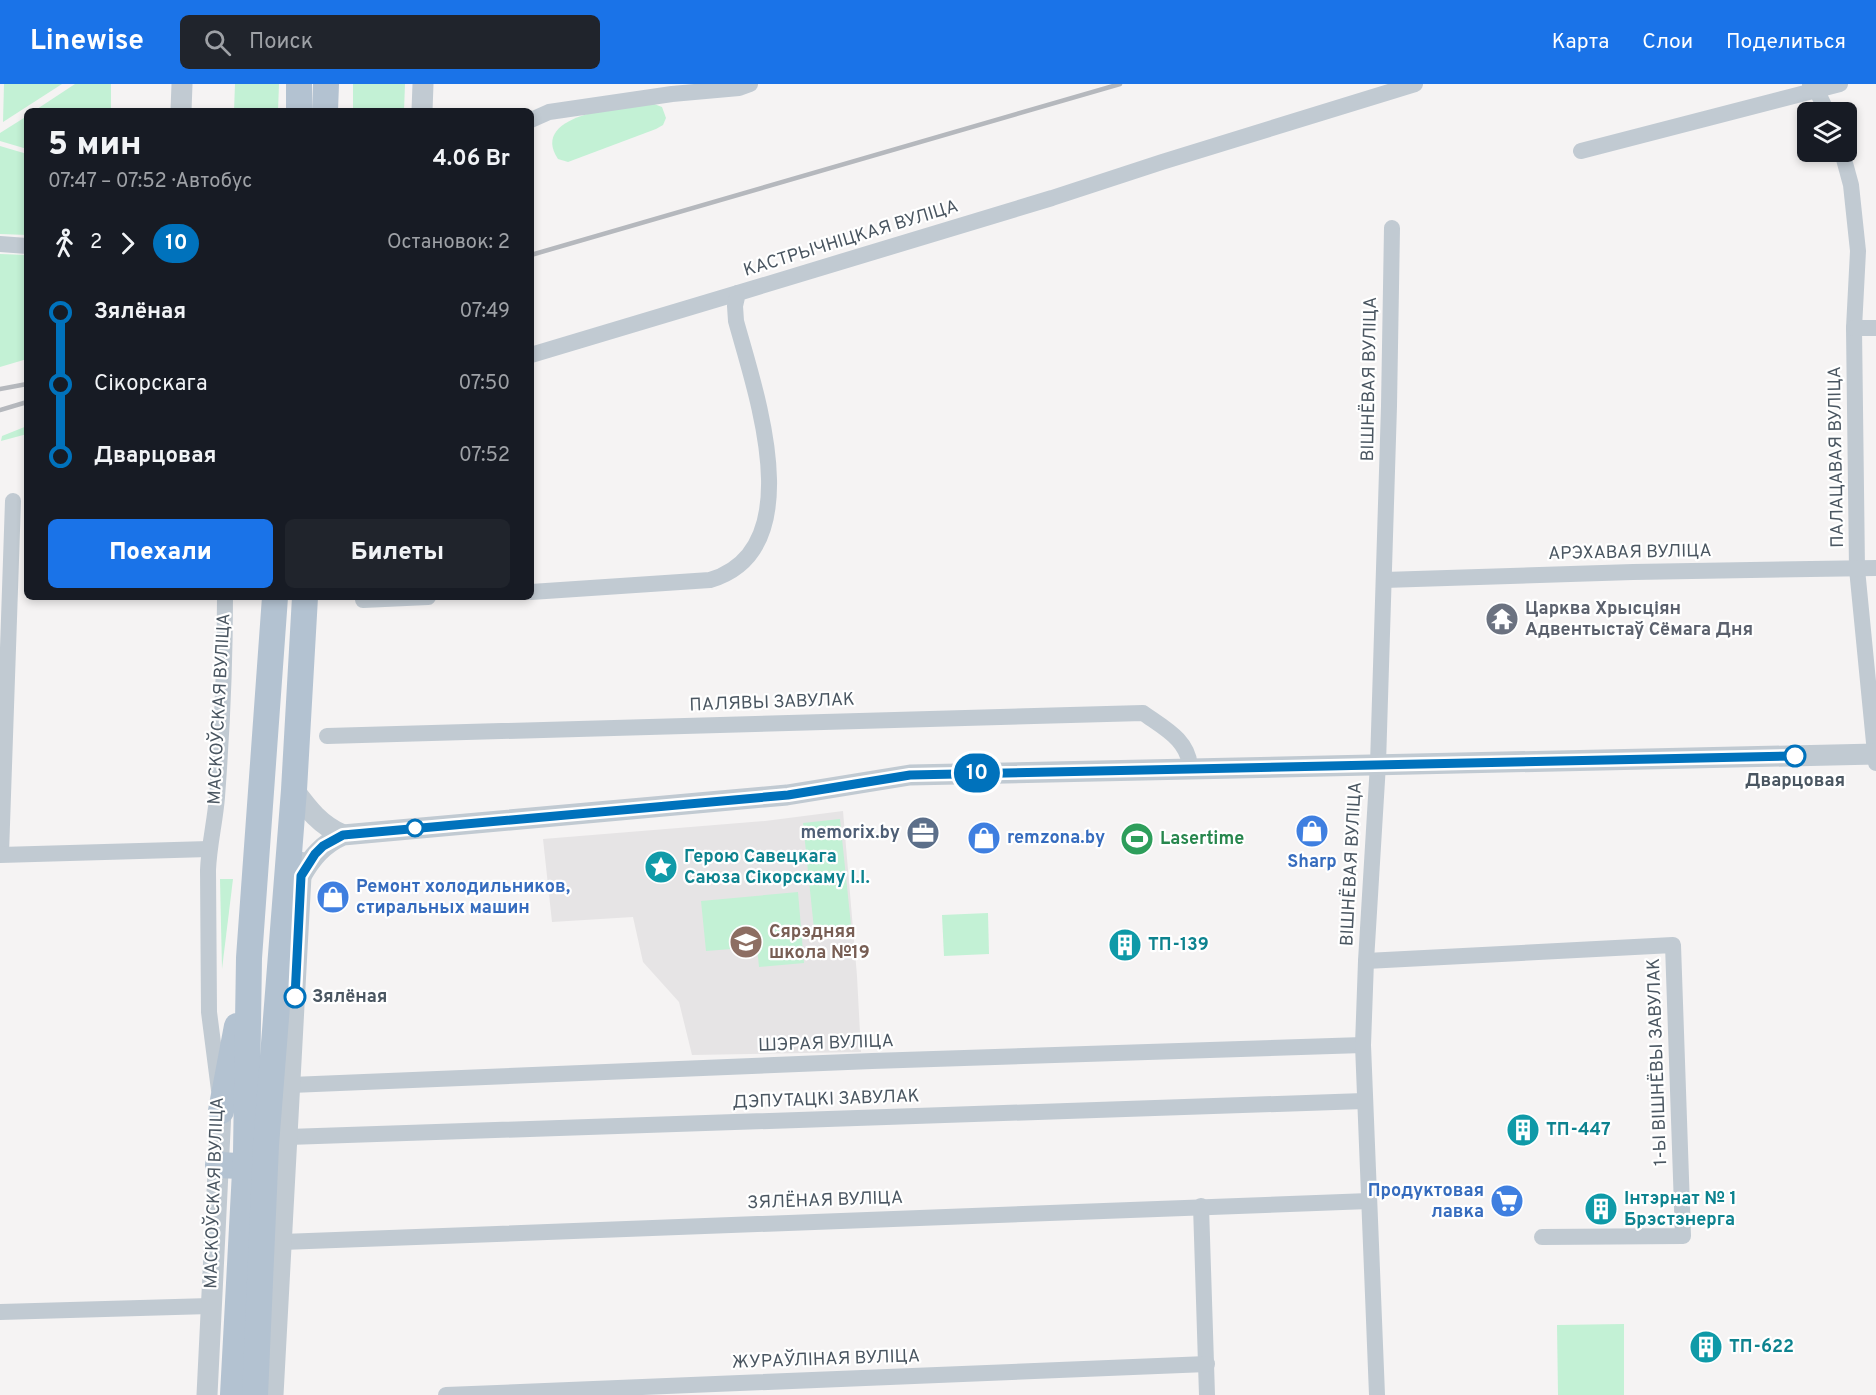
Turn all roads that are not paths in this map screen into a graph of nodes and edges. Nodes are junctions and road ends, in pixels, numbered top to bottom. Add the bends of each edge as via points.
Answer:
1 (182, 84) edge
2 (299, 84) edge
3 (326, 84) edge
4 (423, 84) edge
5 (750, 84) edge
6 (1416, 84) edge
7 (1840, 84) edge
8 (1813, 87) edge
9 (1821, 102) edge
10 (181, 108) edge
11 (299, 108) edge
12 (325, 108) edge
13 (422, 108) edge
14 (534, 119) edge
15 (1581, 151) dead end
16 (1845, 162) edge
17 (1392, 228) dead end
18 (0, 244) edge
19 (24, 246) edge
20 (738, 293) junction
21 (1854, 328) junction
22 (1876, 328) edge
23 (534, 354) edge
24 (12, 501) dead end
25 (1876, 568) edge
26 (1857, 569) junction
27 (1384, 580) junction
28 (534, 592) edge
29 (225, 600) edge
30 (274, 600) edge
31 (305, 600) edge
32 (327, 736) dead end
33 (1876, 754) edge
34 (1876, 763) edge
35 (1378, 764) junction
36 (1190, 768) junction
37 (294, 790) junction
38 (343, 835) junction
39 (209, 849) junction
40 (0, 855) edge
41 (301, 876) junction
42 (249, 958) junction
43 (1366, 961) junction
44 (1363, 1045) junction
45 (291, 1085) junction
46 (1364, 1101) junction
47 (221, 1111) junction
48 (266, 1151) junction
49 (218, 1165) junction
50 (1369, 1201) junction
51 (1201, 1206) junction
52 (1542, 1237) dead end
53 (282, 1242) junction
54 (210, 1306) junction
55 (0, 1312) edge
56 (1207, 1364) junction
57 (207, 1395) edge
58 (233, 1395) edge
59 (255, 1395) edge
60 (273, 1395) edge
61 (446, 1395) edge
62 (1207, 1395) edge
63 (1377, 1395) edge

1 - 10 street
2 - 11 main road
3 - 12 main road
4 - 13 street
5 - 14 street via 549,112
6 - 20 street, КАСТРЫЧНІЦКАЯ ВУЛІЦА
7 - 8 street
8 - 9 street
8 - 15 street
16 - 21 street, ПАЛАЦАВАЯ ВУЛІЦА via 1858,251
17 - 27 street, ВІШНЁВАЯ ВУЛІЦА
18 - 19 street
20 - 23 street
20 - 28 street, КАСТРЫЧНІЦКАЯ ВУЛІЦА via 736,321 764,423 769,483 763,525 747,558 735,570 710,580
21 - 22 street
21 - 26 street, ПАЛАЦАВАЯ ВУЛІЦА
24 - 40 street
25 - 26 street, АРЭХАВАЯ ВУЛІЦА
26 - 27 street, АРЭХАВАЯ ВУЛІЦА
26 - 33 street, ПАЛАЦАВАЯ ВУЛІЦА
27 - 35 street, ВІШНЁВАЯ ВУЛІЦА
29 - 39 street, МАСКОЎСКАЯ ВУЛІЦА via 217,800
30 - 42 main road, МАСКОЎСКАЯ ВУЛІЦА
31 - 37 main road, МАСКОЎСКАЯ ВУЛІЦА
32 - 36 street, ПАЛЯВЫ ЗАВУЛАК via 1143,713 1183,744
33 - 34 street, ПАЛАЦАВАЯ ВУЛІЦА
33 - 35 street
35 - 36 street
35 - 43 street, ВІШНЁВАЯ ВУЛІЦА
36 - 38 street via 910,775 788,795
37 - 38 street via 313,816
37 - 41 street, МАСКОЎСКАЯ ВУЛІЦА
37 - 48 main road, МАСКОЎСКАЯ ВУЛІЦА
38 - 41 street via 323,846
39 - 40 street
39 - 47 street, МАСКОЎСКАЯ ВУЛІЦА via 209,1012
41 - 45 street, МАСКОЎСКАЯ ВУЛІЦА
42 - 47 main road
42 - 48 main road, МАСКОЎСКАЯ ВУЛІЦА
43 - 44 street, ВІШНЁВАЯ ВУЛІЦА
43 - 52 street, 1-Ы ВІШНЁВЫ ЗАВУЛАК via 1673,945 1683,1236
44 - 45 street, ШЭРАЯ ВУЛІЦА
44 - 46 street, ВІШНЁВАЯ ВУЛІЦА
45 - 48 street, МАСКОЎСКАЯ ВУЛІЦА
46 - 48 street, ДЭПУТАЦКІ ЗАВУЛАК
46 - 50 street, ВІШНЁВАЯ ВУЛІЦА
47 - 49 street, МАСКОЎСКАЯ ВУЛІЦА
48 - 49 main road
48 - 53 street, МАСКОЎСКАЯ ВУЛІЦА
48 - 58 main road, МАСКОЎСКАЯ ВУЛІЦА
48 - 59 main road, МАСКОЎСКАЯ ВУЛІЦА
49 - 54 street, МАСКОЎСКАЯ ВУЛІЦА
50 - 51 street, ЗЯЛЁНАЯ ВУЛІЦА
50 - 63 street, ВІШНЁВАЯ ВУЛІЦА
51 - 53 street, ЗЯЛЁНАЯ ВУЛІЦА
51 - 56 street
53 - 60 street, МАСКОЎСКАЯ ВУЛІЦА
54 - 55 street
54 - 57 street, МАСКОЎСКАЯ ВУЛІЦА
56 - 61 street, ЖУРАЎЛІНАЯ ВУЛІЦА
56 - 62 street

